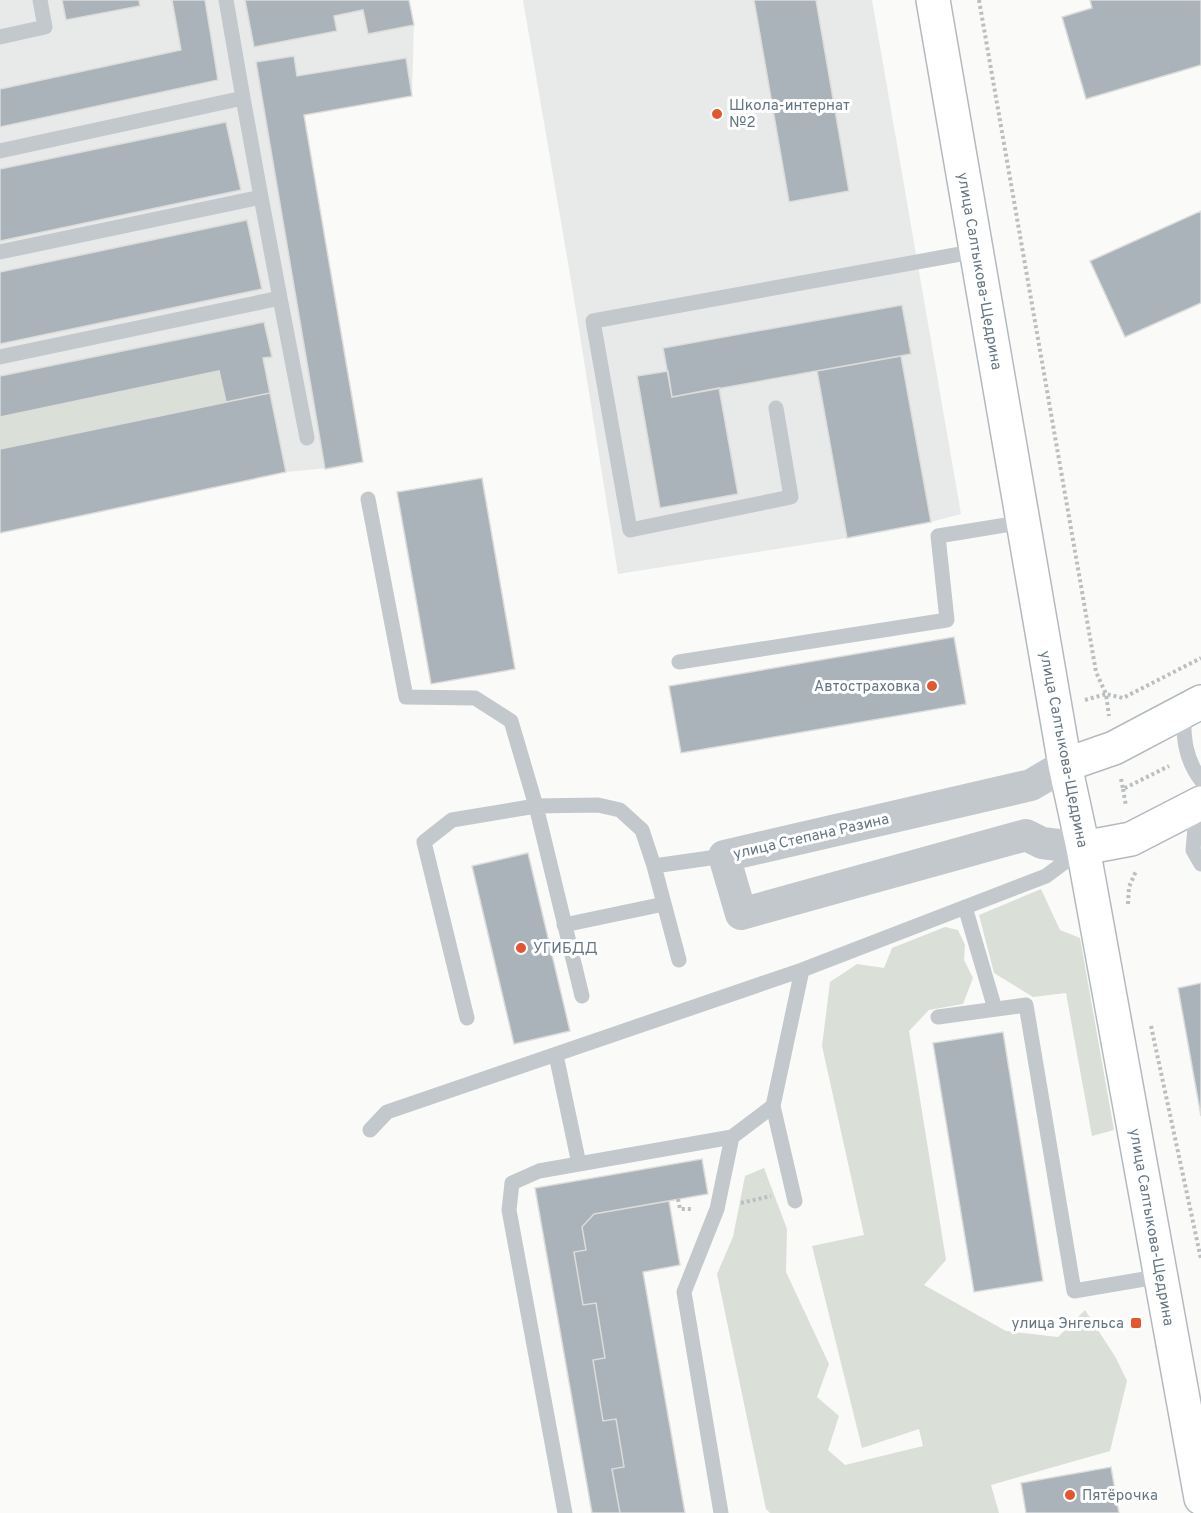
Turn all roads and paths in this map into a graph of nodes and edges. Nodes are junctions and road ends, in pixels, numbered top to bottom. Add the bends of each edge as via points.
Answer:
1 (40, 0) edge
2 (226, 0) edge
3 (933, 0) edge
4 (979, 0) edge
5 (0, 38) edge
6 (243, 98) junction
7 (0, 151) edge
8 (261, 197) junction
9 (977, 251) junction
10 (0, 252) edge
11 (280, 298) junction
12 (0, 357) edge
13 (776, 408) dead end
14 (308, 438) dead end
15 (368, 498) dead end
16 (1023, 522) junction
17 (1201, 658) edge
18 (679, 662) dead end
19 (1192, 707) edge
20 (1065, 765) junction
21 (1200, 795) edge
22 (536, 806) junction
23 (1083, 848) junction
24 (724, 856) junction
25 (1201, 864) edge
26 (654, 866) junction
27 (1137, 869) dead end
28 (664, 904) junction
29 (965, 907) junction
30 (1128, 908) dead end
31 (564, 925) junction
32 (680, 960) dead end
33 (802, 970) junction
34 (582, 996) dead end
35 (995, 1009) junction
36 (938, 1017) dead end
37 (467, 1018) dead end
38 (1149, 1021) dead end
39 (556, 1055) junction
40 (773, 1106) junction
41 (370, 1130) dead end
42 (732, 1137) junction
43 (579, 1164) junction
44 (794, 1196) joint
45 (678, 1199) dead end
46 (680, 1209) dead end
47 (717, 1209) junction
48 (1201, 1259) edge
49 (1162, 1276) junction
50 (1201, 1498) edge
51 (565, 1513) edge
52 (722, 1513) edge

1 - 5 lane via 45,27
2 - 6 lane
3 - 9 main road, улица Салтыкова-Щедрина
4 - 17 path via 1096,672 1106,694 1123,698
6 - 7 lane
6 - 8 lane
8 - 10 lane
8 - 11 lane
9 - 13 lane via 593,321 630,530 791,497
9 - 16 main road, улица Салтыкова-Щедрина
11 - 12 lane
11 - 14 lane
15 - 22 lane via 406,697 476,698 511,721
16 - 18 lane via 938,536 947,620
16 - 20 main road, улица Салтыкова-Щедрина
19 - 20 main road, улица Степана Разина via 1114,748
19 - 21 lane via 1183,736
20 - 23 main road, улица Салтыкова-Щедрина
20 - 24 street, улица Степана Разина via 1030,785
21 - 23 main road, улица Степана Разина via 1131,839
21 - 25 lane via 1193,850
22 - 26 lane via 598,805 620,810 642,830
22 - 31 lane
22 - 37 lane via 452,820 424,842
23 - 24 street, улица Степана Разина via 1042,843 1026,835 741,914
23 - 29 lane via 1046,876
23 - 49 main road, улица Салтыкова-Щедрина
24 - 26 lane
26 - 28 lane
27 - 30 path via 1129,887
28 - 31 lane
28 - 32 lane
29 - 33 lane
29 - 35 lane
31 - 34 lane
33 - 39 lane
33 - 40 lane
35 - 36 lane
35 - 49 lane via 1026,1005 1074,1291
38 - 48 path
39 - 41 lane via 387,1112
39 - 43 lane
40 - 42 lane
40 - 44 lane
42 - 43 lane
42 - 47 lane
43 - 51 lane via 539,1171 512,1183 509,1210
44 - 47 path
45 - 46 path
47 - 52 lane via 684,1292
49 - 50 main road, улица Салтыкова-Щедрина

